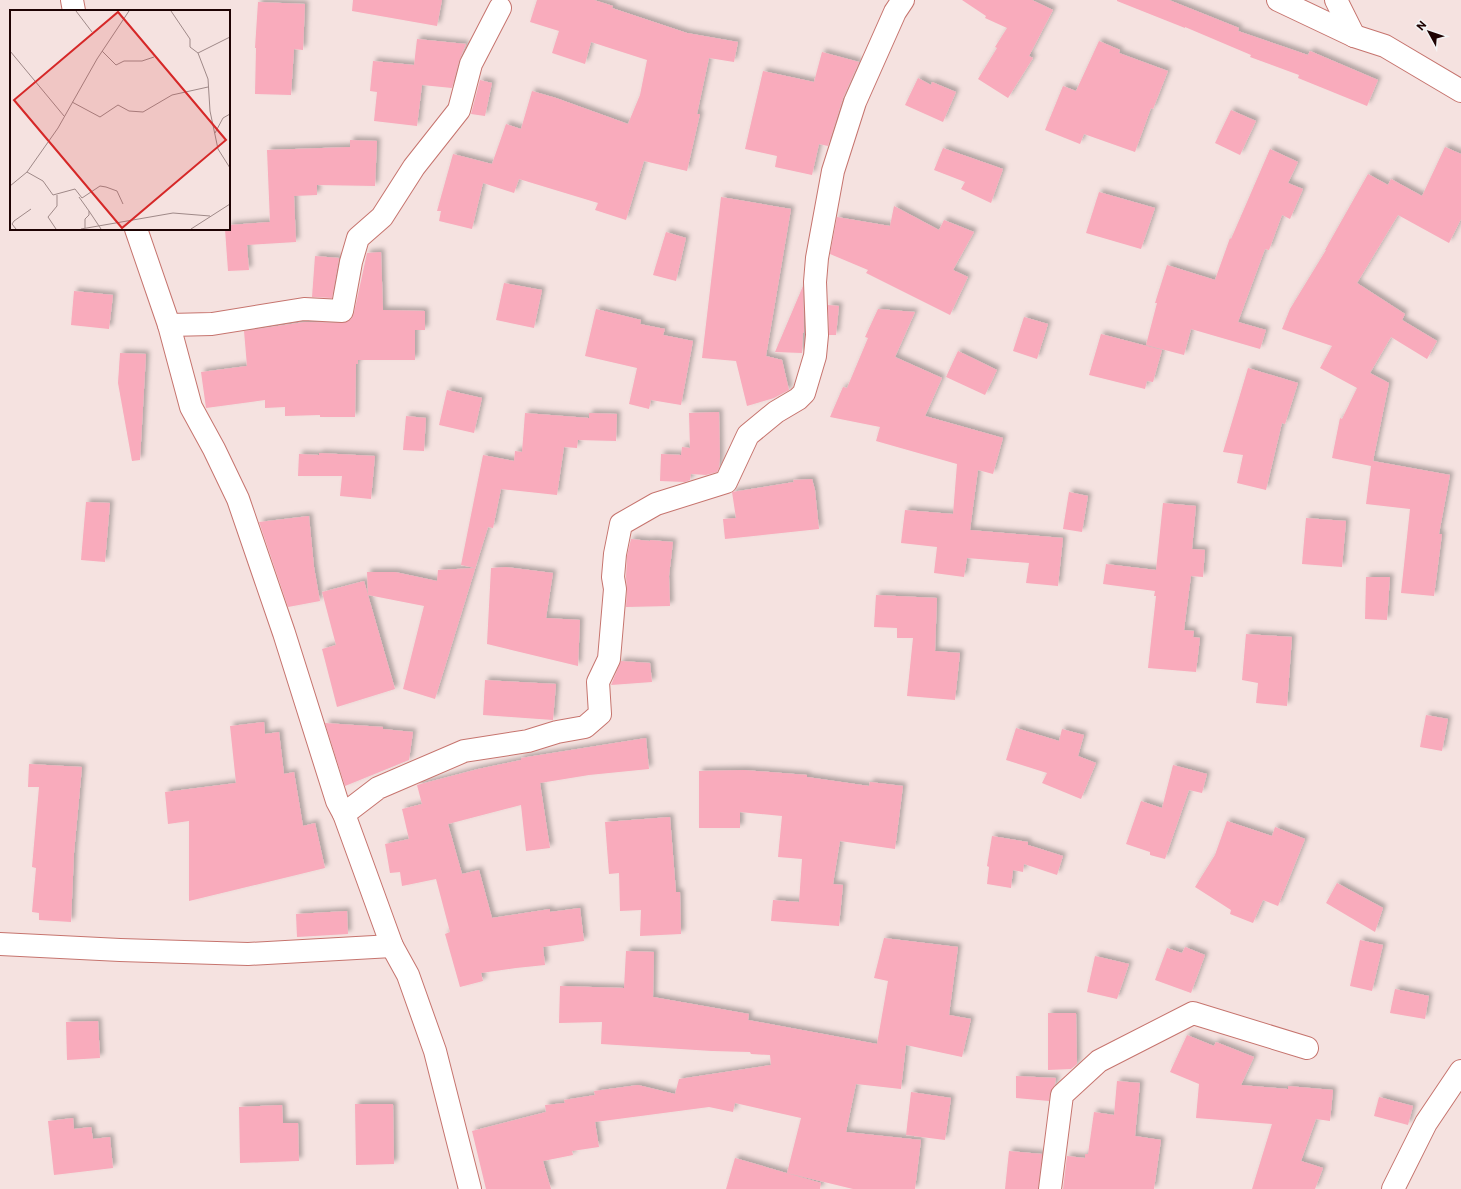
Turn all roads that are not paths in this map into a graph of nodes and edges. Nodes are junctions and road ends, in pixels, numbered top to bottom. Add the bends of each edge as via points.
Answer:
1 (72, 0) edge
2 (903, 0) edge
3 (1278, 0) edge
4 (1336, 0) edge
5 (500, 8) dead end
6 (74, 10) edge
7 (1354, 36) junction
8 (1461, 91) edge
9 (136, 230) edge
10 (169, 325) junction
11 (344, 814) junction
12 (0, 944) edge
13 (392, 946) junction
14 (1307, 1048) dead end
15 (1461, 1071) edge
16 (470, 1189) edge
17 (1050, 1189) edge
18 (1393, 1189) edge

1 - 6 street
2 - 11 street via 895,12 855,102 833,171 817,258 815,356 804,393 748,435 726,482 656,504 621,524 615,554 609,659 598,682 600,714 585,727 528,741 464,751 378,788
3 - 7 street
4 - 7 street
5 - 10 street via 471,64 459,110 414,167 382,217 358,238 342,311 304,309 212,324
7 - 8 street via 1385,46
9 - 10 street
10 - 11 street via 190,407 214,449 238,500 284,633 337,801
11 - 13 street
12 - 13 street via 248,954
13 - 16 street via 408,975 435,1051
14 - 17 street via 1193,1013 1100,1061 1062,1095
15 - 18 street via 1426,1123

